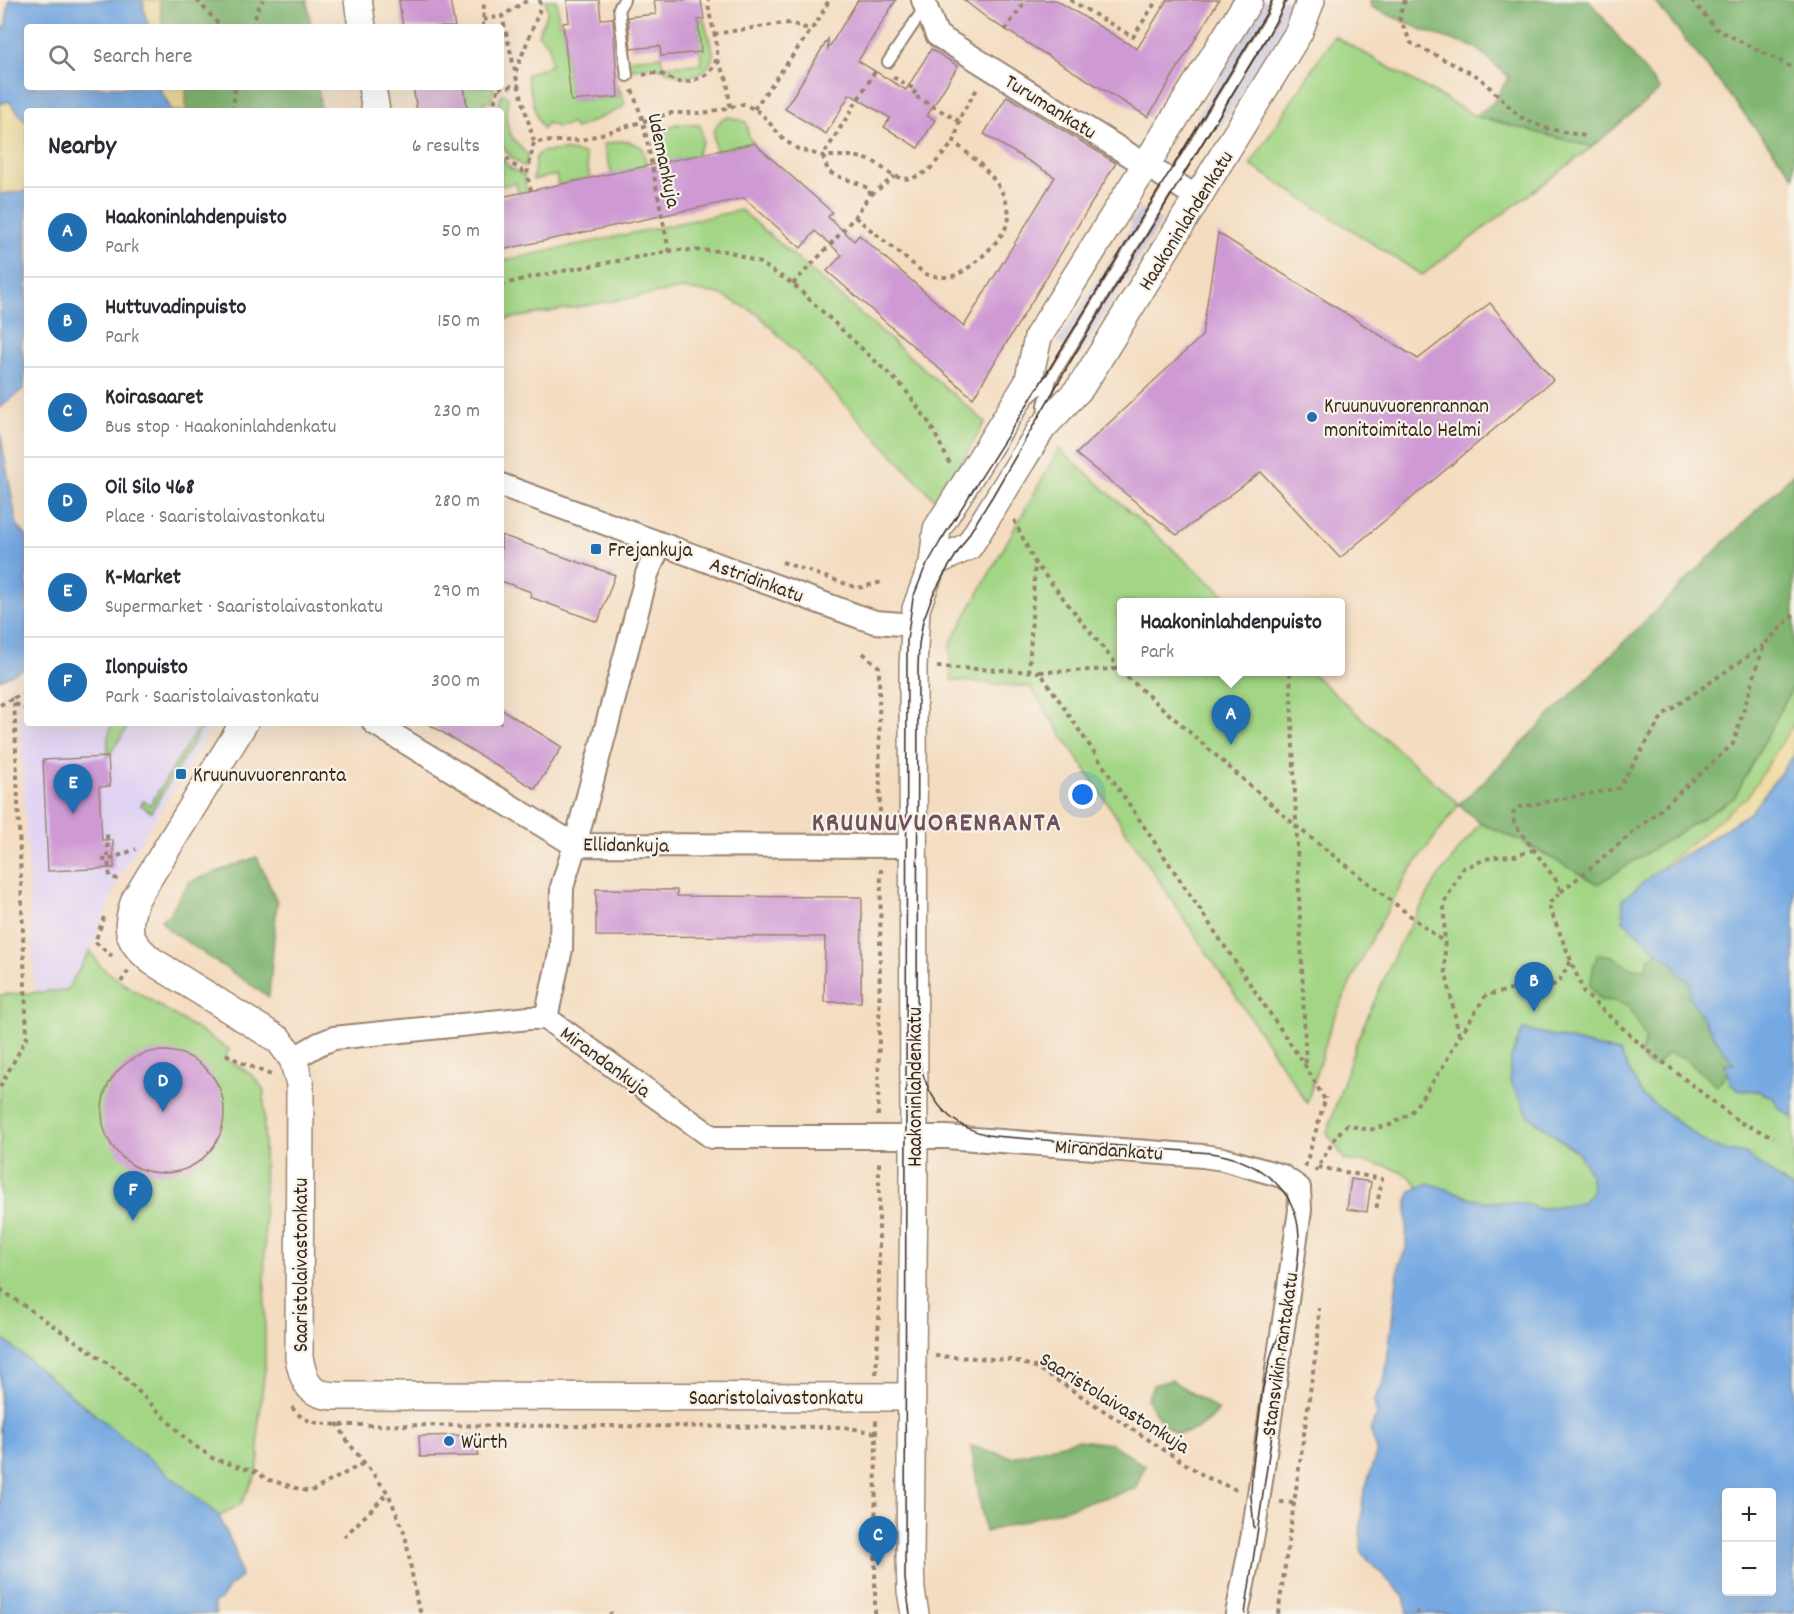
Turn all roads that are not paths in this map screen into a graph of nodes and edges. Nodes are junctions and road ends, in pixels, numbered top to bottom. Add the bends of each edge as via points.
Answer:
1 (358, 0) edge
2 (624, 0) edge
3 (1249, 0) edge
4 (1279, 0) edge
5 (1311, 0) edge
6 (924, 3) edge
7 (362, 24) edge
8 (888, 62) road end
9 (627, 76) road end
10 (372, 90) edge
11 (376, 108) edge
12 (1145, 165) junction
13 (1171, 181) junction
14 (1197, 197) junction
15 (1052, 379) junction
16 (1018, 401) junction
17 (1042, 428) junction
18 (504, 486) edge
19 (660, 544) junction
20 (933, 563) junction
21 (915, 626) junction
22 (242, 726) edge
23 (379, 726) edge
24 (575, 845) junction
25 (912, 846) junction
26 (546, 1018) junction
27 (283, 1067) junction
28 (914, 1137) junction
29 (1299, 1193) joint
30 (912, 1396) junction
31 (915, 1614) edge
32 (1237, 1614) edge

1 - 7 street
2 - 9 lane via 619,8
3 - 12 street, Haakoninlahdenkatu
4 - 13 lane, Haakoninlahdenkatu via 1273,16
5 - 14 street, Haakoninlahdenkatu via 1299,32
6 - 8 lane
6 - 12 street, Turumankatu via 937,35
10 - 11 street
12 - 13 street, Turumankatu
12 - 16 street, Haakoninlahdenkatu via 1038,337 1028,383
13 - 14 street, Turumankatu
13 - 15 lane, Haakoninlahdenkatu
14 - 17 street, Haakoninlahdenkatu via 1080,388
15 - 16 lane, Haakoninlahdenkatu via 1032,397
15 - 17 lane, Haakoninlahdenkatu
16 - 20 street, Haakoninlahdenkatu via 938,528
17 - 20 street, Haakoninlahdenkatu via 969,546
18 - 19 street, Astridinkatu
19 - 21 street, Astridinkatu via 860,617
19 - 24 street via 647,574
20 - 21 street, Haakoninlahdenkatu via 916,609
21 - 25 street, Haakoninlahdenkatu
22 - 27 street, Saaristolaivastonkatu via 135,900 129,920 130,934 138,949 152,961 279,1040
23 - 24 street, Ellidankuja
24 - 25 street, Ellidankuja
24 - 26 street via 562,887 561,949
25 - 28 street, Haakoninlahdenkatu
26 - 27 street, Mirandankuja via 334,1038
26 - 28 street, Mirandankuja via 712,1137
27 - 30 street, Saaristolaivastonkatu via 300,1084 299,1358 310,1389 323,1396
28 - 29 street, Mirandankatu via 1203,1156 1282,1176
28 - 30 street, Haakoninlahdenkatu
29 - 32 street, Stansvikin rantakatu via 1299,1218 1258,1500
30 - 31 street, Haakoninlahdenkatu via 910,1591

